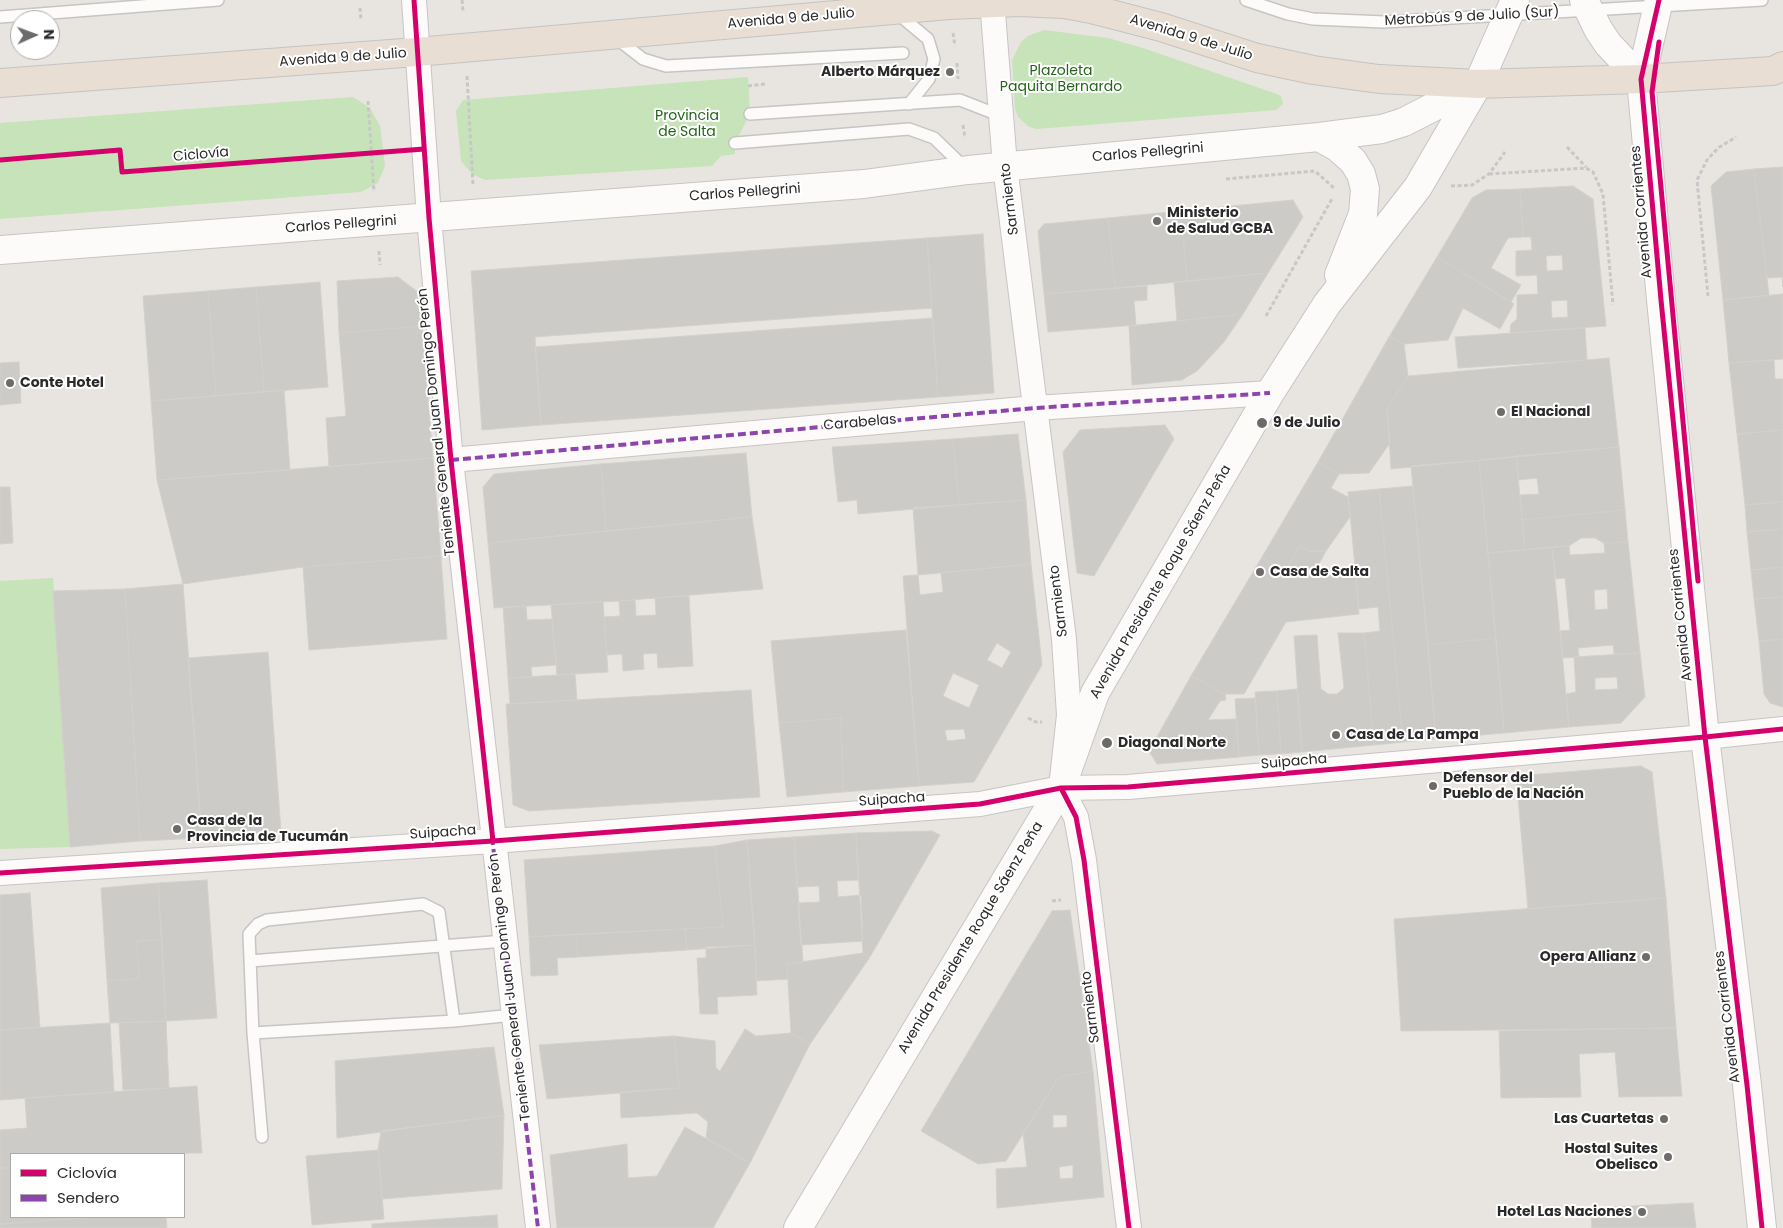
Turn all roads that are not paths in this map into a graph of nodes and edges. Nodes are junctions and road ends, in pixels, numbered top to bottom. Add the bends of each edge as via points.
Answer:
1 (218, 0) edge
2 (414, 0) edge
3 (1246, 0) edge
4 (1762, 0) edge
5 (993, 2) edge
6 (1659, 3) edge
7 (1586, 6) edge
8 (1512, 8) edge
9 (892, 10) junction
10 (0, 17) edge
11 (612, 34) junction
12 (417, 52) junction
13 (903, 53) dead end
14 (1780, 70) edge
15 (1641, 79) junction
16 (0, 83) edge
17 (1478, 84) junction
18 (910, 104) junction
19 (750, 114) dead end
20 (1000, 116) junction
21 (1319, 137) junction
22 (735, 143) dead end
23 (1005, 166) junction
24 (968, 170) junction
25 (429, 218) junction
26 (0, 250) edge
27 (1327, 304) junction
28 (1270, 393) junction
29 (1035, 408) junction
30 (451, 460) junction
31 (1783, 729) edge
32 (1705, 737) junction
33 (1061, 788) junction
34 (493, 842) junction
35 (0, 872) edge
36 (505, 941) junction
37 (445, 946) junction
38 (250, 961) junction
39 (513, 1015) junction
40 (454, 1021) junction
41 (253, 1033) junction
42 (262, 1137) dead end
43 (538, 1228) edge
44 (798, 1228) edge
45 (1129, 1228) edge
46 (1762, 1228) edge

1 - 10 lane
2 - 12 street, Teniente General Juan Domingo Perón
3 - 8 lane, Metrobús 9 de Julio (Sur) via 1288,14 1345,21 1419,22
4 - 6 lane, Metrobús 9 de Julio (Sur)
5 - 9 highway, Avenida 9 de Julio
5 - 17 highway, Avenida 9 de Julio via 1064,4 1091,9 1161,27 1257,58 1313,70 1379,79
5 - 20 street, Sarmiento
6 - 7 lane, Metrobús 9 de Julio (Sur)
6 - 15 main road, Avenida Corrientes
7 - 8 lane, Metrobús 9 de Julio (Sur)
7 - 15 main road via 1608,44
8 - 17 main road, Avenida Presidente Roque Sáenz Peña
9 - 11 highway, Avenida 9 de Julio
9 - 18 lane via 920,31 933,48 933,70
11 - 12 highway, Avenida 9 de Julio
11 - 13 lane via 643,59 666,66
12 - 16 highway, Avenida 9 de Julio
12 - 25 street, Teniente General Juan Domingo Perón
14 - 15 highway, Avenida 9 de Julio
15 - 17 highway, Avenida 9 de Julio
15 - 32 main road, Avenida Corrientes
17 - 21 main road, Carlos Pellegrini via 1404,122 1382,129
17 - 27 main road, Avenida Presidente Roque Sáenz Peña via 1418,187
18 - 19 lane
18 - 20 lane via 960,100
20 - 23 street, Sarmiento
21 - 23 main road, Carlos Pellegrini
21 - 27 main road via 1353,161 1365,189 1363,214
22 - 24 lane via 909,129 934,138
23 - 24 main road, Carlos Pellegrini
23 - 29 street, Sarmiento
24 - 25 main road, Carlos Pellegrini via 864,184
25 - 26 main road, Carlos Pellegrini
25 - 30 street, Teniente General Juan Domingo Perón
27 - 28 main road, Avenida Presidente Roque Sáenz Peña
28 - 29 street, Carabelas
28 - 33 main road, Avenida Presidente Roque Sáenz Peña via 1095,693
29 - 30 street, Carabelas
29 - 33 street, Sarmiento via 1064,639 1068,715
30 - 34 street, Teniente General Juan Domingo Perón
31 - 32 street, Suipacha
32 - 33 street, Suipacha via 1128,787
32 - 46 main road, Avenida Corrientes via 1748,1085
33 - 34 street, Suipacha via 980,804
33 - 44 main road, Avenida Presidente Roque Sáenz Peña
33 - 45 street, Sarmiento via 1076,817 1084,860
34 - 35 street, Suipacha
34 - 36 street, Teniente General Juan Domingo Perón
36 - 37 lane
36 - 39 street, Teniente General Juan Domingo Perón
37 - 38 lane
37 - 38 lane via 439,912 423,904 268,920 258,924 249,934
37 - 40 lane
38 - 41 lane
39 - 40 lane
39 - 43 street, Teniente General Juan Domingo Perón
40 - 41 lane
41 - 42 lane

